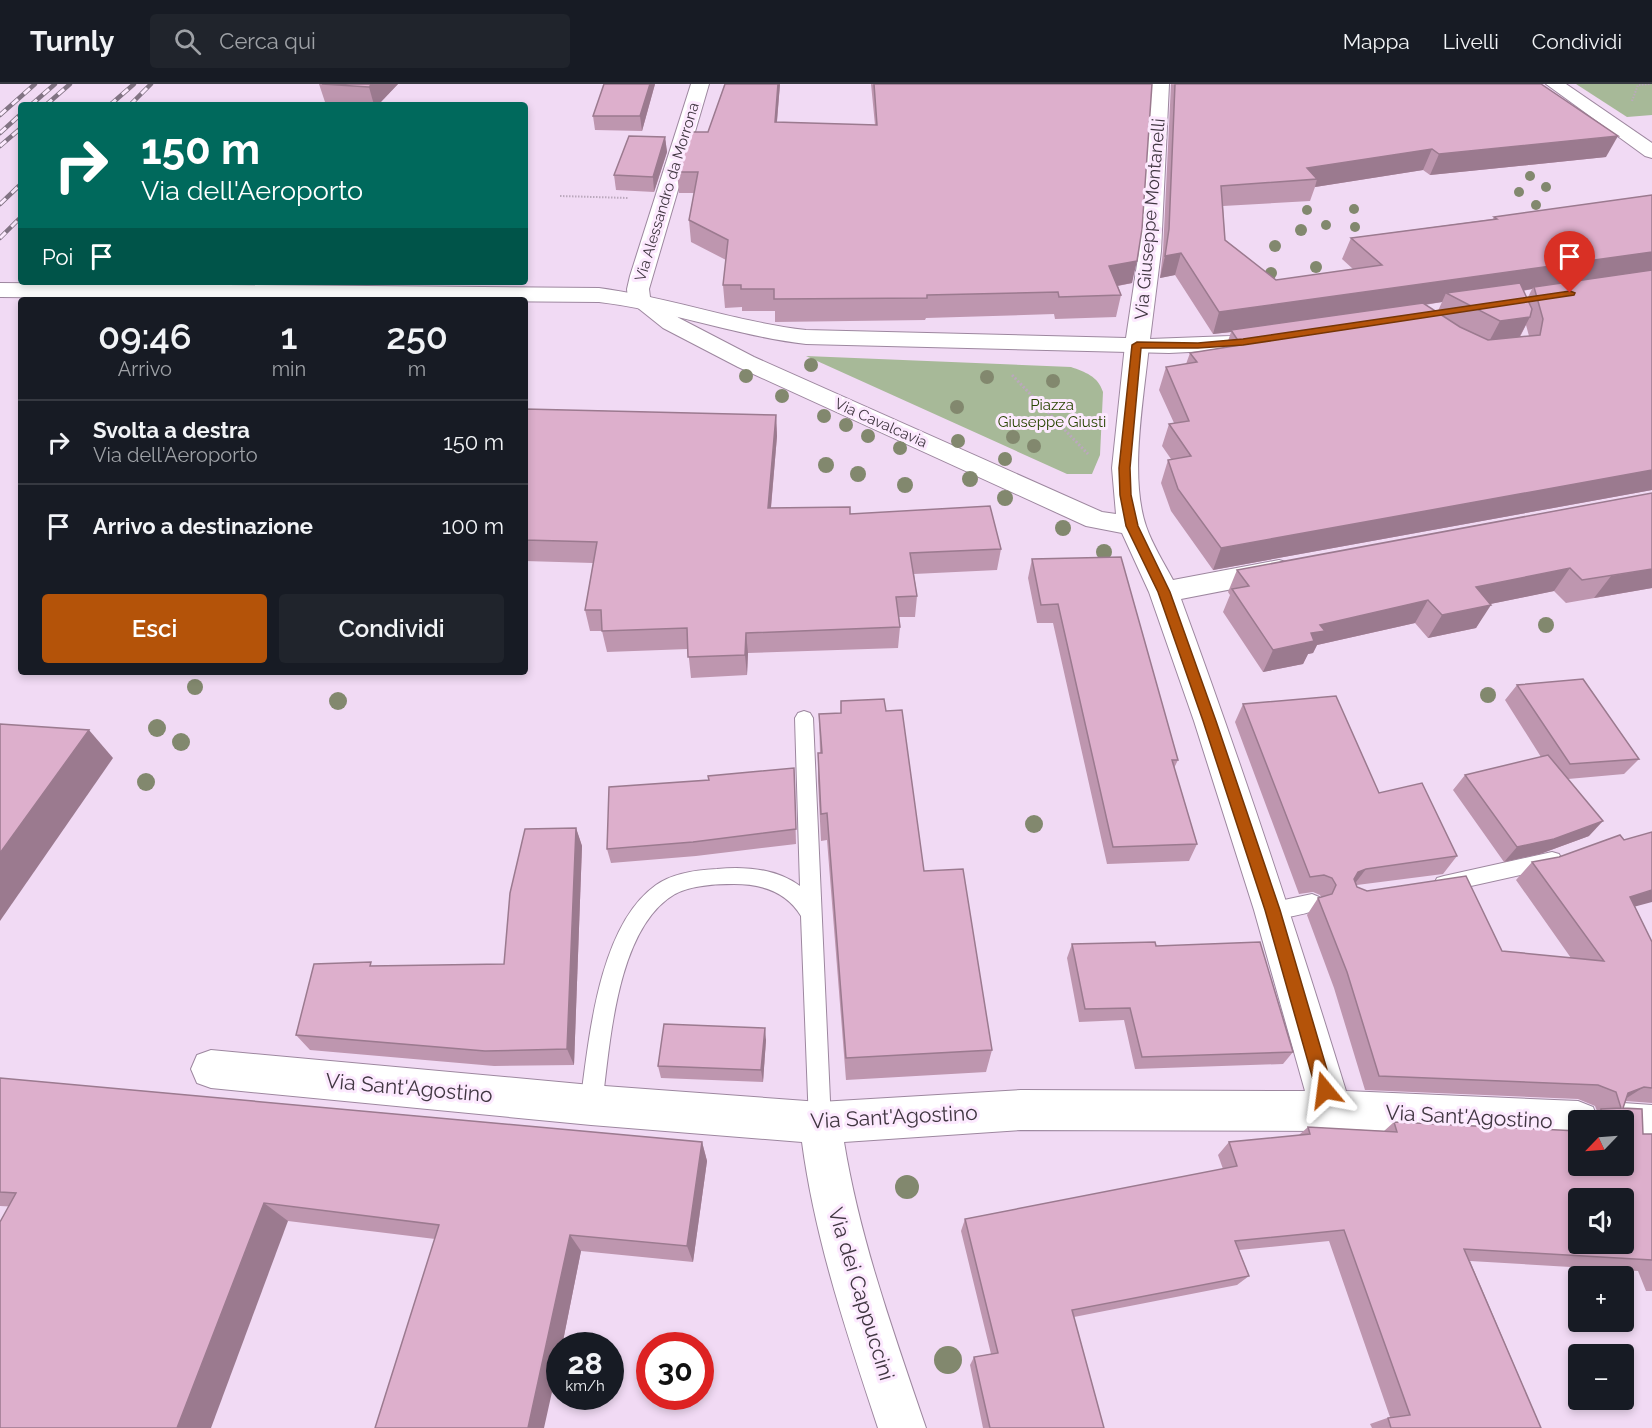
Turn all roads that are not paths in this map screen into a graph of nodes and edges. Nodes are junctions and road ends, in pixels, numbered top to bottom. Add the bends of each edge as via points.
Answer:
1 (700, 84) edge
2 (1160, 84) edge
3 (1555, 84) edge
4 (1652, 152) edge
5 (0, 290) edge
6 (639, 300) junction
7 (1292, 335) edge
8 (1137, 345) junction
9 (1132, 526) junction
10 (1303, 566) edge
11 (1164, 592) junction
12 (804, 718) dead end
13 (1574, 852) edge
14 (1428, 886) edge
15 (1312, 903) edge
16 (1272, 910) junction
17 (811, 914) junction
18 (211, 1069) dead end
19 (591, 1105) junction
20 (1331, 1111) junction
21 (1568, 1122) edge
22 (820, 1123) junction
23 (1634, 1125) edge
24 (1652, 1126) edge
25 (902, 1428) edge

1 - 6 street, Via Alessandro da Morrona via 641,276
2 - 8 street, Via Giuseppe Montanelli via 1150,251
3 - 4 street
5 - 6 street via 558,294
6 - 8 street via 729,325 806,337
6 - 9 street, Via Cavalcavia via 671,323 746,362 1096,520
7 - 8 street via 1220,344
8 - 9 street, Via Giuseppe Montanelli via 1125,468
9 - 11 street, Via Giuseppe Montanelli
10 - 11 street
11 - 16 street, Via Giuseppe Montanelli
12 - 17 lane
13 - 14 lane via 1542,864
15 - 16 lane
16 - 20 street, Via Giuseppe Montanelli
17 - 19 lane via 797,894 774,882 757,879 693,879 661,892 648,904 628,938 605,1001
17 - 22 lane
18 - 19 street, Via Sant'Agostino
19 - 22 street, Via Sant'Agostino
20 - 21 street, Via Sant'Agostino
20 - 22 street, Via Sant'Agostino via 1021,1110
22 - 25 street, Via dei Cappuccini via 843,1246
23 - 24 street

